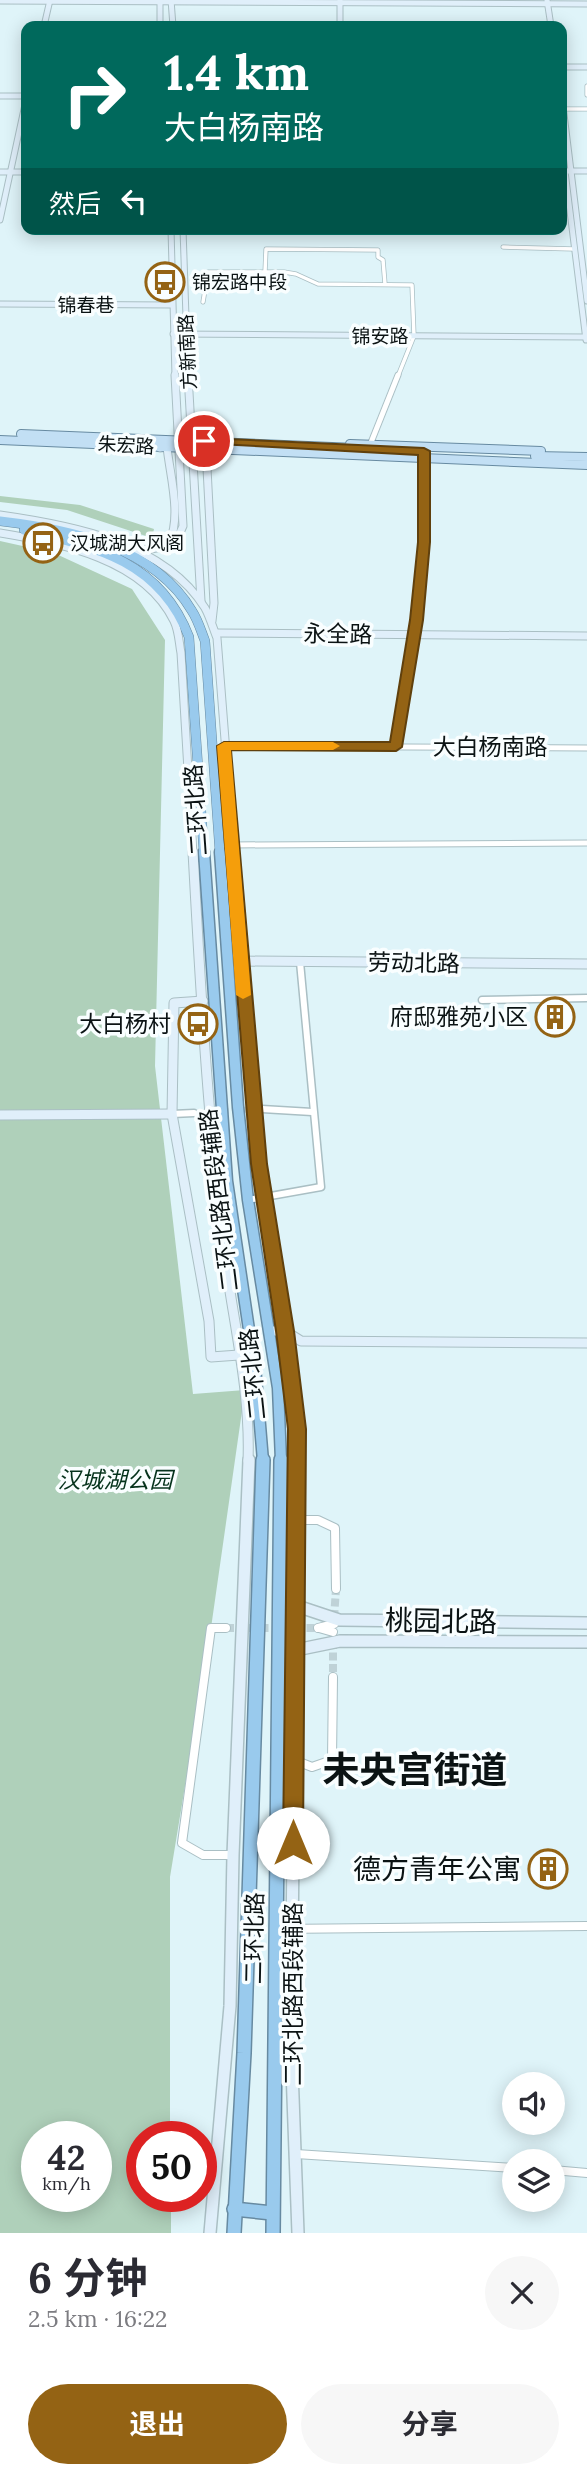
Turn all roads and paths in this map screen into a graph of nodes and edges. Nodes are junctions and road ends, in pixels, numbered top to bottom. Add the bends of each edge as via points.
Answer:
1 (0, 1) edge
2 (50, 1) edge
3 (160, 2) edge
4 (171, 2) edge
5 (400, 2) edge
6 (340, 3) edge
7 (545, 3) edge
8 (587, 5) edge
9 (45, 21) edge
10 (160, 21) edge
11 (173, 21) edge
12 (340, 21) edge
13 (548, 21) edge
14 (567, 67) edge
15 (587, 67) edge
16 (587, 86) edge
17 (0, 94) edge
18 (21, 96) edge
19 (587, 96) edge
20 (567, 109) edge
21 (587, 109) edge
22 (21, 121) edge
23 (0, 170) edge
24 (11, 170) junction
25 (21, 170) edge
26 (567, 173) edge
27 (587, 173) edge
28 (567, 178) edge
29 (0, 219) edge
30 (172, 235) edge
31 (183, 235) edge
32 (503, 247) dead end
33 (581, 250) edge
34 (265, 272) junction
35 (385, 284) junction
36 (587, 301) edge
37 (203, 302) dead end
38 (0, 304) edge
39 (172, 305) junction
40 (173, 334) junction
41 (186, 334) junction
42 (414, 336) junction
43 (587, 339) edge
44 (0, 433) edge
45 (0, 439) edge
46 (177, 444) junction
47 (192, 444) junction
48 (205, 445) junction
49 (370, 445) junction
50 (167, 447) junction
51 (426, 455) junction
52 (587, 455) edge
53 (587, 466) edge
54 (0, 515) edge
55 (0, 521) edge
56 (0, 527) edge
57 (0, 533) edge
58 (163, 547) junction
59 (128, 548) junction
60 (201, 601) junction
61 (215, 632) junction
62 (413, 637) junction
63 (587, 639) edge
64 (224, 746) junction
65 (396, 747) junction
66 (587, 748) edge
67 (587, 843) edge
68 (232, 845) junction
69 (241, 961) junction
70 (300, 962) junction
71 (587, 964) edge
72 (587, 998) edge
73 (482, 1000) dead end
74 (203, 1001) junction
75 (262, 1109) tunnel mouth
76 (312, 1112) junction
77 (194, 1113) tunnel mouth
78 (172, 1114) junction
79 (0, 1115) edge
80 (263, 1198) junction
81 (248, 1200) junction
82 (270, 1331) junction
83 (285, 1331) junction
84 (587, 1343) edge
85 (239, 1355) junction
86 (296, 1520) junction
87 (336, 1589) tunnel mouth
88 (297, 1606) junction
89 (587, 1623) edge
90 (226, 1628) dead end
91 (587, 1642) edge
92 (296, 1650) junction
93 (333, 1677) tunnel mouth
94 (293, 1760) junction
95 (233, 1855) junction
96 (587, 1926) edge
97 (275, 1929) junction
98 (293, 1930) junction
99 (296, 2154) junction
100 (502, 2167) edge
101 (565, 2171) edge
102 (587, 2173) edge
103 (234, 2209) junction
104 (272, 2213) junction
105 (210, 2233) edge
106 (234, 2233) edge
107 (273, 2233) edge
108 (298, 2233) edge

1 - 2 main road
2 - 3 main road
2 - 9 main road
3 - 4 main road
3 - 10 main road
4 - 6 main road
4 - 11 main road
5 - 6 main road
5 - 7 main road
6 - 7 main road
6 - 12 main road
7 - 8 main road
7 - 13 main road
14 - 15 main road
16 - 19 street
17 - 18 main road
20 - 21 street
22 - 24 main road
23 - 24 main road
24 - 25 main road
24 - 29 main road
26 - 27 main road
28 - 33 main road
30 - 39 main road, 方新南路
31 - 41 main road, 方新南路
32 - 33 street
33 - 36 main road
33 - 43 main road
34 - 35 street via 296,274 318,284
34 - 35 street via 266,249 378,250
34 - 37 street via 208,272
35 - 42 street via 412,285
38 - 39 main road, 锦春巷
39 - 40 main road, 方新南路
40 - 41 main road, 锦安路
40 - 46 main road, 方新南路
41 - 42 main road, 锦安路
41 - 47 main road, 方新南路
42 - 43 main road, 锦安路
42 - 49 street
44 - 46 main road, 朱宏路
45 - 50 main road, 朱宏路
46 - 47 main road, 朱宏路
46 - 50 main road, 朱宏路
46 - 58 main road, 方新南路 via 183,526 177,539
47 - 48 main road, 朱宏路
47 - 60 main road, 方新南路
48 - 49 main road via 221,437
48 - 51 main road, 朱宏路 via 401,450
48 - 51 main road via 219,453
48 - 61 main road
49 - 51 main road
50 - 58 main road via 174,531 172,541
51 - 52 main road
51 - 53 main road via 503,467
51 - 62 main road via 424,542
54 - 59 main road, 二环北路西段辅路 via 76,529
55 - 81 highway, 二环北路 via 61,531 123,552 166,578 200,621
56 - 103 highway, 二环北路 via 77,543 135,568 171,597 189,637 227,1181 256,1377 263,1466 244,2053
57 - 74 main road, 二环北路西段辅路 via 39,539 111,564 152,591 174,622 181,653
58 - 59 main road
59 - 60 main road, 二环北路西段辅路 via 180,578
60 - 61 main road, 二环北路西段辅路
61 - 62 main road, 永全路
61 - 64 main road, 二环北路西段辅路
62 - 63 main road, 永全路
62 - 65 main road
64 - 65 street, 大白杨南路
64 - 68 main road, 二环北路西段辅路
65 - 66 street, 大白杨南路
67 - 68 street
68 - 69 main road, 二环北路西段辅路
69 - 70 main road, 劳动北路
69 - 80 main road, 二环北路西段辅路
70 - 71 main road, 劳动北路
70 - 76 street
72 - 73 street
74 - 78 main road via 174,1003
74 - 85 main road, 二环北路西段辅路 via 208,1113
75 - 76 street
76 - 80 street via 321,1187
77 - 78 street
78 - 79 main road
78 - 85 main road via 209,1321 211,1356
80 - 81 street
80 - 83 main road, 二环北路西段辅路
81 - 82 highway, 二环北路
82 - 83 main road
82 - 97 highway, 二环北路 via 283,1493
83 - 84 main road via 300,1341
83 - 86 main road, 二环北路西段辅路 via 297,1429
85 - 95 main road, 二环北路西段辅路 via 248,1447
86 - 87 street via 318,1520 335,1528
86 - 88 main road, 二环北路西段辅路
88 - 89 main road, 桃园北路 via 339,1620
88 - 92 main road, 二环北路西段辅路
90 - 95 street via 211,1628 182,1843 203,1855
91 - 92 main road, 桃园北路 via 340,1640
92 - 94 main road, 二环北路西段辅路
93 - 94 street via 332,1760 312,1767
94 - 98 main road, 二环北路西段辅路
95 - 105 main road, 二环北路西段辅路 via 230,2007
96 - 98 street
97 - 98 street
97 - 104 highway, 二环北路
98 - 99 main road, 二环北路西段辅路 via 291,2043
99 - 100 street
99 - 108 main road, 二环北路西段辅路
101 - 102 street
103 - 104 highway
103 - 106 highway, 二环北路
104 - 107 highway, 二环北路

